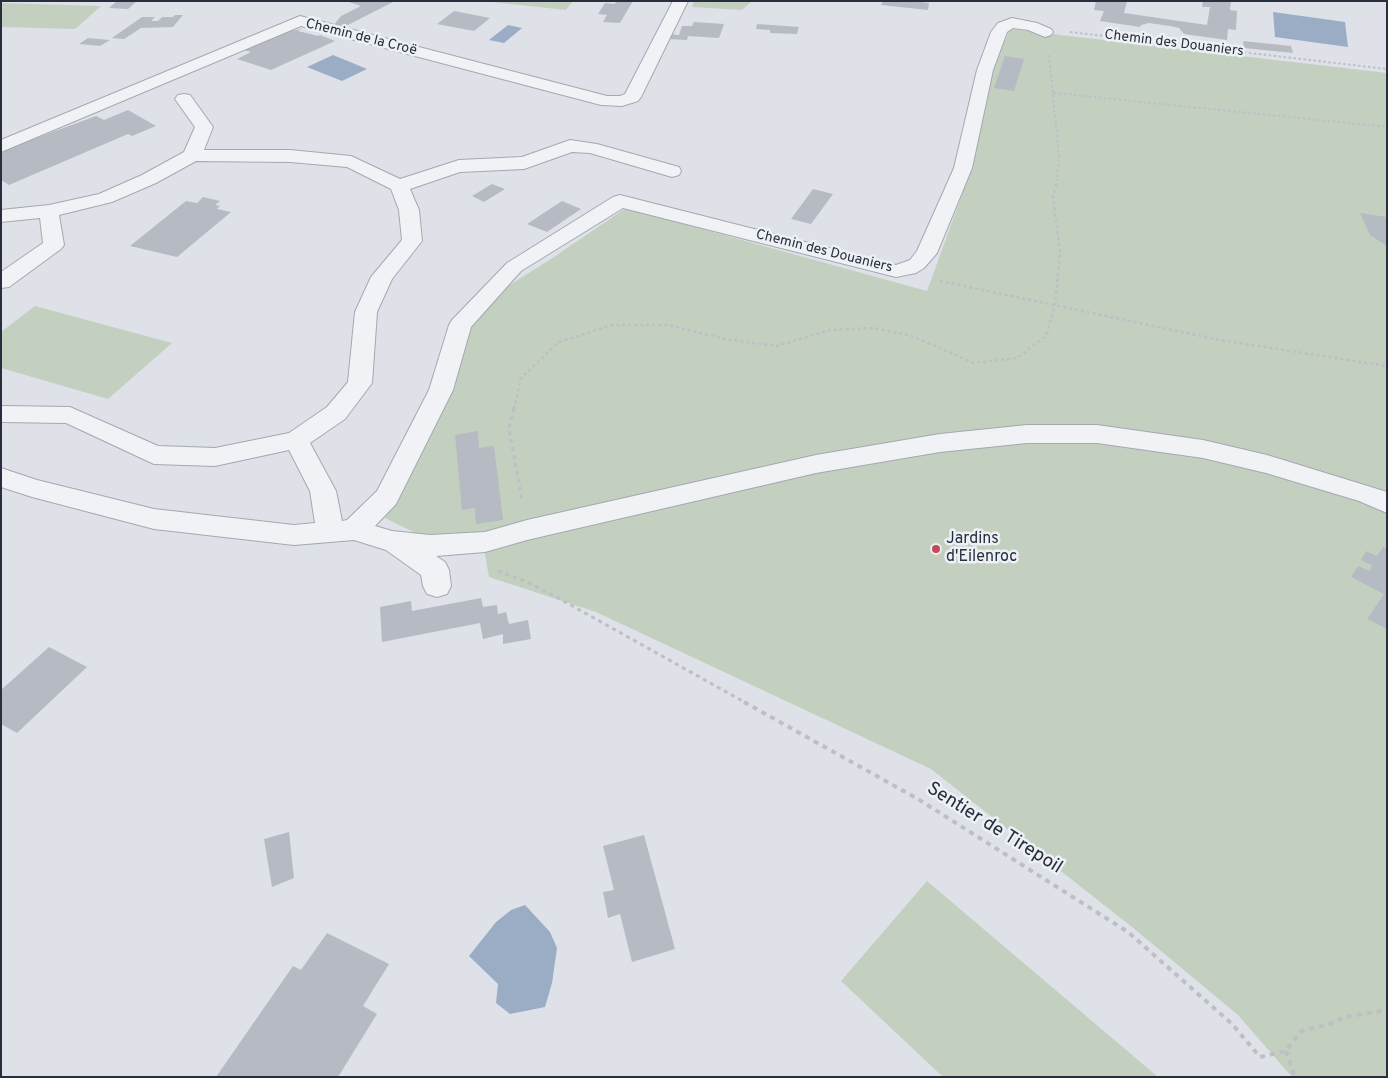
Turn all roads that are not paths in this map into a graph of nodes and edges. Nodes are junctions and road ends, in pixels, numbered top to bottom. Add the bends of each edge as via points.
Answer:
1 (681, 1) edge
2 (1038, 29) road end
3 (184, 99) dead end
4 (1, 147) edge
5 (192, 155) junction
6 (672, 171) dead end
7 (399, 186) junction
8 (50, 211) junction
9 (1, 216) edge
10 (1, 282) edge
11 (1, 414) edge
12 (296, 440) junction
13 (1, 477) edge
14 (1387, 503) edge
15 (342, 531) junction
16 (392, 541) junction
17 (437, 586) dead end

1 - 4 street, Chemin de la Croë via 632,97 622,101 598,99 300,21
2 - 15 street, Chemin des Douaniers via 1012,23 1003,26 999,32 985,70 963,168 927,252 917,264 896,271 620,201 514,267 460,326 441,390 387,497
3 - 5 street via 204,127
5 - 7 street via 290,156 351,162
5 - 8 street via 149,179 104,198
6 - 7 street via 592,148 570,146 524,163 459,166
7 - 12 street via 409,210 412,241 382,277 366,312 360,383 336,413
8 - 9 street
8 - 10 street via 54,245
11 - 12 street via 70,416 154,454 215,457
12 - 15 street
13 - 15 street via 154,519 294,535
14 - 16 street via 1368,494 1267,464 1203,449 1097,434 1027,434 940,443 816,464 485,542 430,546
15 - 16 street
16 - 17 street via 434,570

